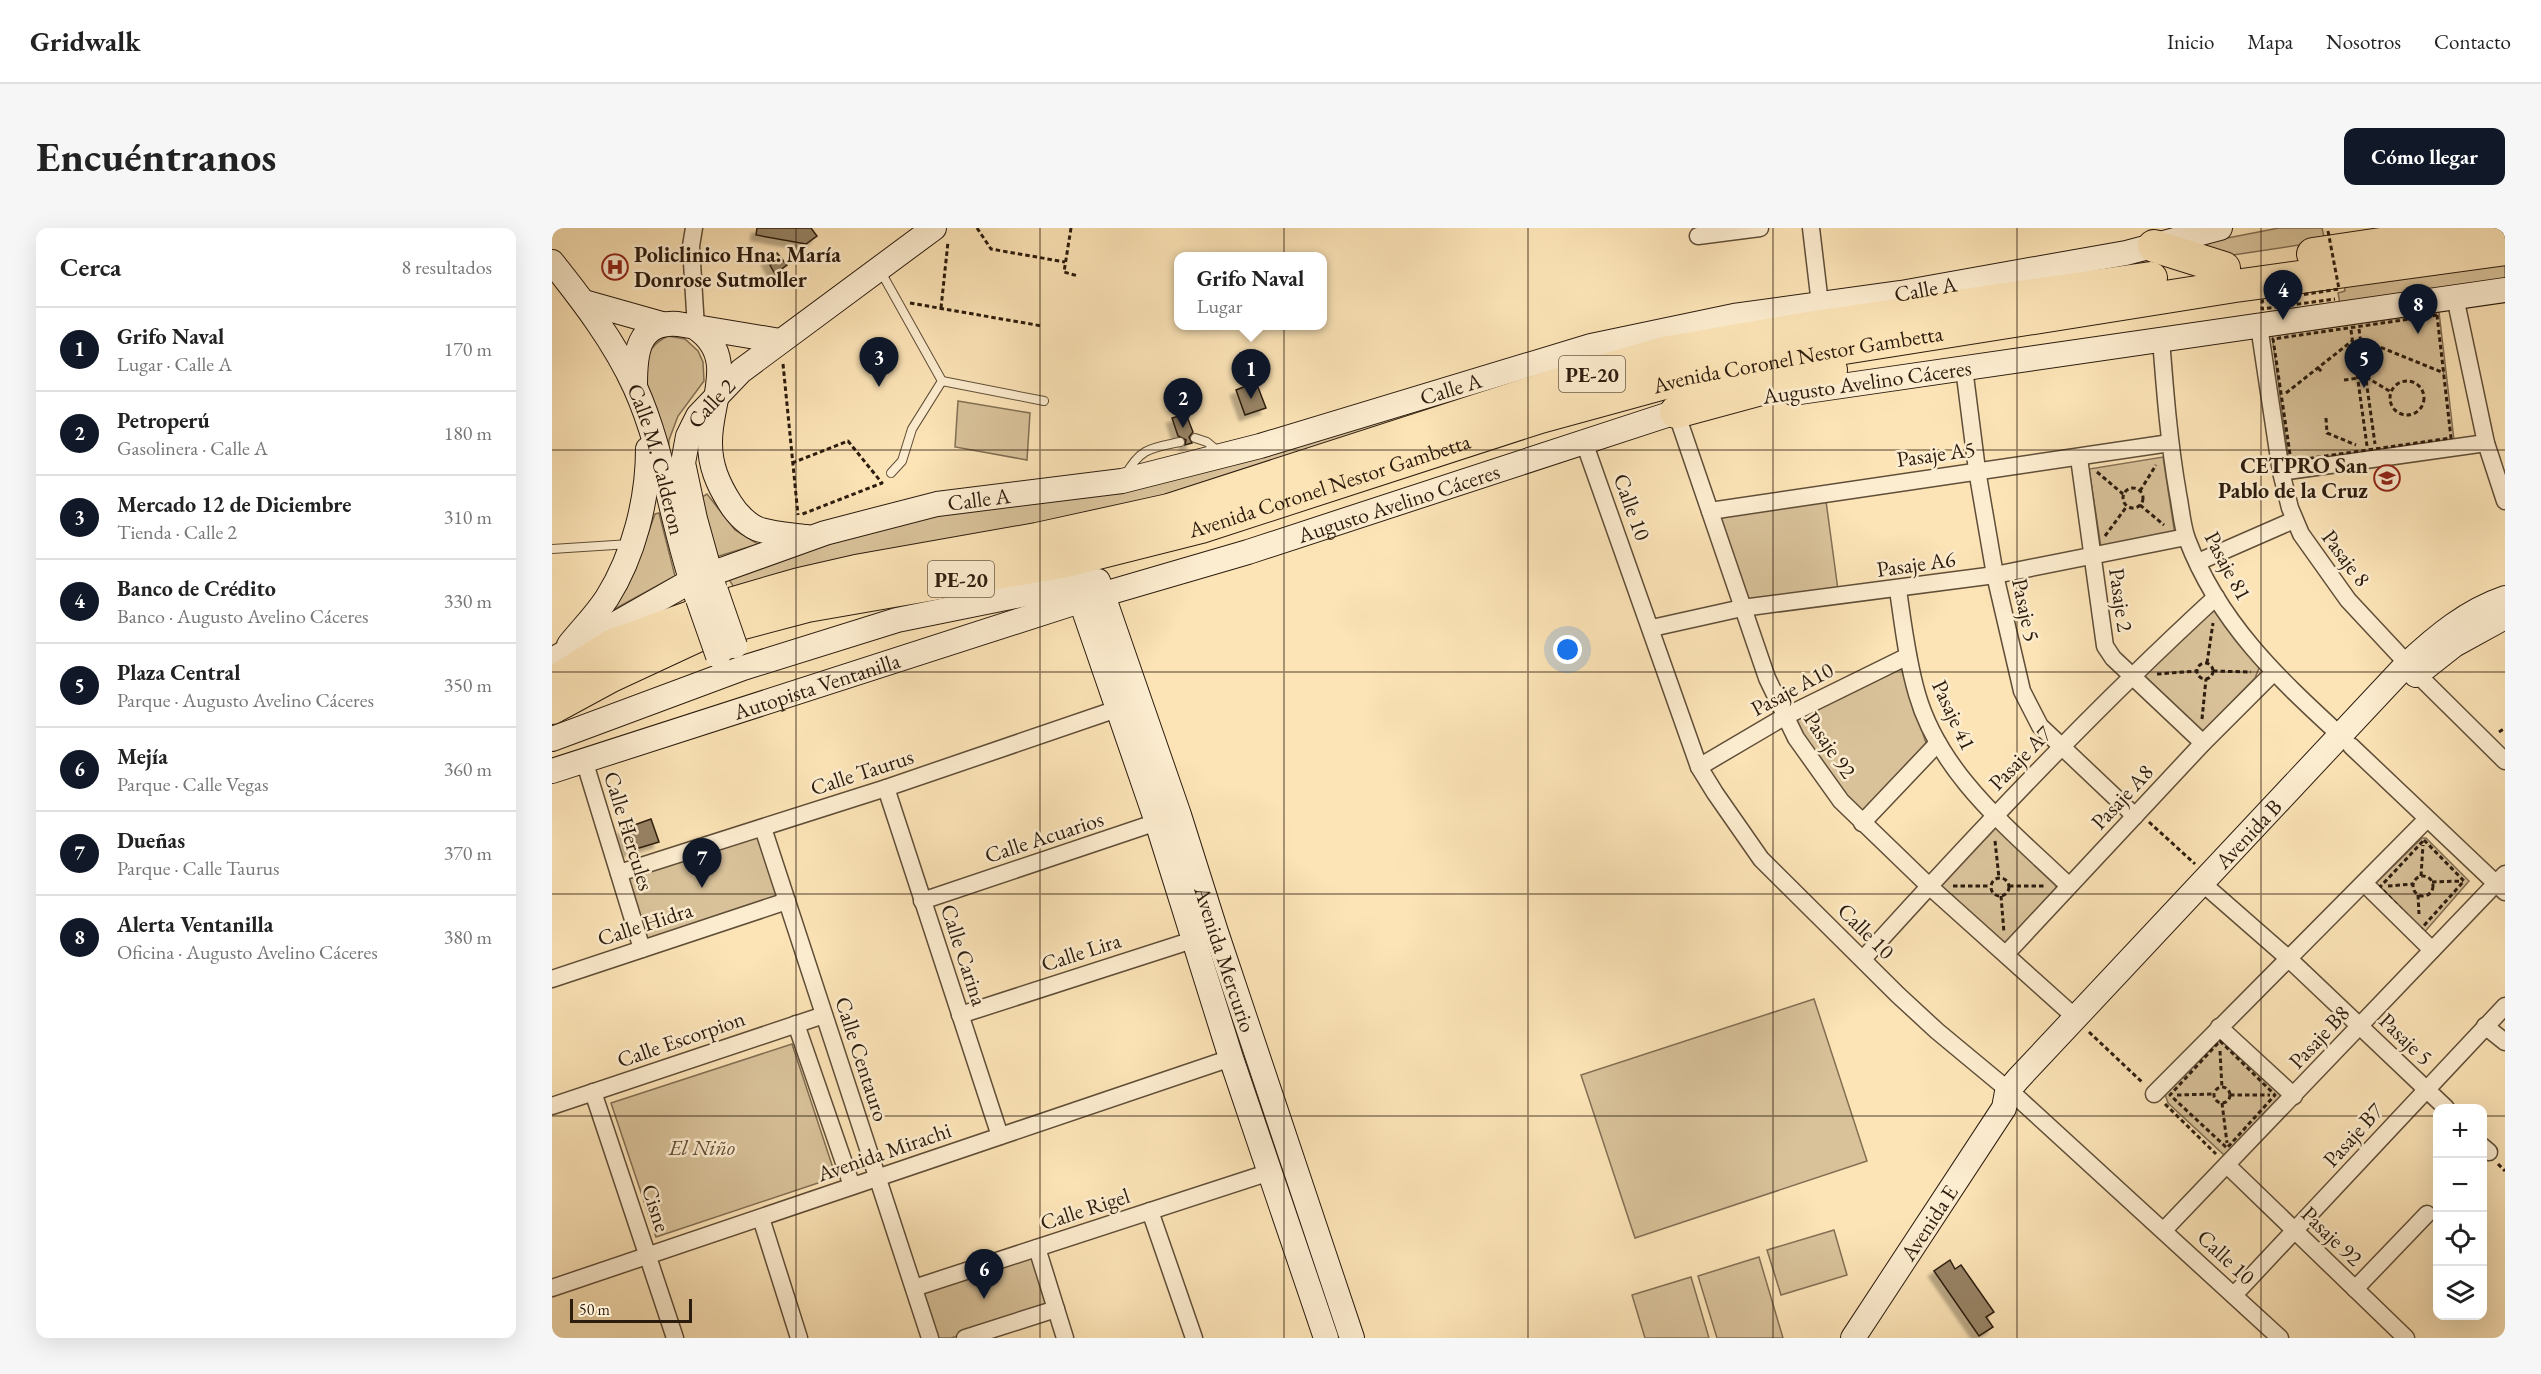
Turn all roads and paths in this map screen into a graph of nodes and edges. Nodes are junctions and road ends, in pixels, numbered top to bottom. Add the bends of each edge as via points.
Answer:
1 (694, 228) edge
2 (977, 228) edge
3 (1071, 228) edge
4 (1760, 228) edge
5 (1811, 228) edge
6 (2490, 228) edge
7 (942, 229) edge
8 (2213, 229) edge
9 (2328, 231) dead end
10 (1698, 236) dead end
11 (2154, 246) junction
12 (2505, 249) edge
13 (552, 262) edge
14 (1065, 262) junction
15 (2224, 268) junction
16 (879, 269) junction
17 (1078, 276) dead end
18 (2505, 290) edge
19 (2455, 297) junction
20 (2336, 299) dead end
21 (584, 302) junction
22 (907, 302) dead end
23 (1820, 304) junction
24 (941, 308) junction
25 (2044, 318) junction
26 (662, 324) junction
27 (1042, 326) dead end
28 (2259, 326) junction
29 (2359, 326) junction
30 (2351, 327) junction
31 (696, 328) junction
32 (2161, 339) junction
33 (2361, 339) junction
34 (2352, 340) junction
35 (782, 352) junction
36 (1964, 368) junction
37 (2318, 368) junction
38 (2323, 373) dead end
39 (2444, 373) junction
40 (2366, 377) junction
41 (2357, 378) junction
42 (2344, 380) dead end
43 (942, 381) junction
44 (635, 388) junction
45 (2391, 392) junction
46 (717, 394) junction
47 (2282, 396) junction
48 (1044, 401) dead end
49 (1676, 412) junction
50 (2325, 418) dead end
51 (648, 422) junction
52 (1195, 438) dead end
53 (1180, 442) dead end
54 (1584, 442) junction
55 (2170, 443) junction
56 (2486, 443) junction
57 (2376, 449) junction
58 (2367, 450) junction
59 (1224, 456) junction
60 (2079, 458) junction
61 (792, 463) junction
62 (1977, 470) junction
63 (2160, 472) dead end
64 (2281, 472) junction
65 (891, 473) dead end
66 (1122, 481) junction
67 (2096, 483) dead end
68 (2140, 491) junction
69 (2124, 494) junction
70 (2505, 500) edge
71 (2140, 505) junction
72 (2127, 506) junction
73 (1710, 511) junction
74 (798, 516) junction
75 (2167, 517) dead end
76 (789, 520) dead end
77 (2294, 520) junction
78 (2101, 525) dead end
79 (2186, 537) junction
80 (812, 538) junction
81 (631, 544) junction
82 (552, 549) edge
83 (2092, 556) junction
84 (2198, 562) junction
85 (1995, 575) junction
86 (1089, 590) junction
87 (1898, 590) junction
88 (2216, 597) junction
89 (2505, 598) edge
90 (1742, 609) junction
91 (2505, 617) edge
92 (2213, 621) dead end
93 (717, 623) junction
94 (1652, 628) junction
95 (1908, 656) junction
96 (2207, 663) junction
97 (555, 666) edge
98 (2412, 669) junction
99 (2197, 671) junction
100 (2213, 671) junction
101 (2273, 673) junction
102 (2138, 675) junction
103 (2254, 677) dead end
104 (2206, 679) junction
105 (552, 708) edge
106 (1118, 709) junction
107 (1784, 717) junction
108 (2202, 736) junction
109 (552, 739) edge
110 (2346, 741) junction
111 (1938, 743) junction
112 (2063, 746) junction
113 (584, 760) junction
114 (2505, 761) edge
115 (1699, 767) junction
116 (552, 771) edge
117 (886, 788) junction
118 (2136, 814) junction
119 (1995, 815) junction
120 (1168, 819) junction
121 (2427, 819) junction
122 (1862, 823) junction
123 (763, 828) junction
124 (1994, 835) junction
125 (2424, 840) junction
126 (2002, 842) dead end
127 (1986, 844) dead end
128 (619, 873) junction
129 (2421, 876) junction
130 (1954, 878) dead end
131 (1999, 878) junction
132 (2041, 879) dead end
133 (2464, 881) junction
134 (2432, 882) junction
135 (2207, 883) junction
136 (2502, 883) edge
137 (2413, 884) junction
138 (2372, 885) junction
139 (1938, 886) junction
140 (1990, 886) junction
141 (2009, 886) junction
142 (2049, 886) junction
143 (2069, 886) junction
144 (1954, 893) dead end
145 (2042, 895) dead end
146 (2001, 896) junction
147 (922, 901) junction
148 (787, 902) junction
149 (2012, 928) dead end
150 (1996, 929) dead end
151 (1204, 936) junction
152 (2005, 936) junction
153 (642, 949) junction
154 (2432, 950) junction
155 (2006, 954) junction
156 (2288, 958) junction
157 (1863, 959) junction
158 (552, 979) edge
159 (2505, 1006) edge
160 (824, 1015) junction
161 (960, 1015) junction
162 (796, 1024) junction
163 (2360, 1026) junction
164 (2485, 1026) junction
165 (2086, 1029) junction
166 (2219, 1034) junction
167 (2505, 1042) edge
168 (1231, 1058) junction
169 (2222, 1088) junction
170 (2426, 1089) junction
171 (593, 1092) junction
172 (2214, 1094) junction
173 (2162, 1095) junction
174 (2230, 1095) junction
175 (2275, 1095) junction
176 (2295, 1096) junction
177 (2010, 1100) junction
178 (2222, 1103) junction
179 (2441, 1104) edge
180 (552, 1106) edge
181 (1276, 1107) junction
182 (1251, 1115) junction
183 (1000, 1136) junction
184 (2227, 1148) junction
185 (2228, 1166) junction
186 (1270, 1172) junction
187 (878, 1178) junction
188 (852, 1186) junction
189 (1150, 1211) junction
190 (2427, 1214) dead end
191 (760, 1218) junction
192 (2164, 1230) junction
193 (2294, 1232) junction
194 (1037, 1248) junction
195 (648, 1256) junction
196 (552, 1288) edge
197 (914, 1288) junction
198 (2355, 1289) junction
199 (2234, 1295) junction
200 (1056, 1309) junction
201 (675, 1338) edge
202 (799, 1338) edge
203 (930, 1338) edge
204 (965, 1338) edge
205 (1065, 1338) edge
206 (1194, 1338) edge
207 (1326, 1338) edge
208 (1352, 1338) edge
209 (1853, 1338) edge
210 (2280, 1338) edge
211 (2406, 1338) edge

1 - 31 street via 691,246
2 - 14 path via 991,249
3 - 14 path
4 - 10 street
5 - 23 street
6 - 15 highway, Avenida Coronel Nestor Gambetta / PE-20
7 - 16 street, Calle 2
7 - 24 path
8 - 11 street, Calle A
9 - 20 path, bridge via 2339,289 2262,301 2262,309
11 - 15 highway
11 - 23 street, Calle A via 1924,289
12 - 25 highway, Avenida Coronel Nestor Gambetta / PE-20 via 2235,286
13 - 21 street, Calle M. Calderon
14 - 17 path via 1064,272
15 - 93 highway, Avenida Coronel Nestor Gambetta / PE-20 via 1814,327 1663,353 1169,510 799,584
16 - 35 street, Calle 2
16 - 43 lane
18 - 19 street, Augusto Avelino Cáceres
19 - 28 street, Augusto Avelino Cáceres
19 - 56 street
21 - 26 street
21 - 44 street, Calle M. Calderon
22 - 24 path
23 - 59 street, Calle A via 1734,316 1591,346
24 - 27 path
25 - 49 highway via 1977,341 1877,359
25 - 93 highway, Avenida Coronel Nestor Gambetta / PE-20 via 1686,377 1540,417 1202,527 1066,561
26 - 31 street
26 - 44 street via 648,332 639,344
28 - 32 street, Augusto Avelino Cáceres
28 - 64 street, Pasaje 8
29 - 30 path
29 - 33 path
29 - 39 path via 2437,315
30 - 34 path
30 - 47 path via 2273,339
31 - 35 street
31 - 46 street via 716,353 721,372
32 - 36 street, Augusto Avelino Cáceres
32 - 55 street, Pasaje 81
33 - 39 path
33 - 40 path
34 - 37 path
34 - 41 path
35 - 46 street, Calle 2
35 - 61 path
36 - 49 street, Augusto Avelino Cáceres
36 - 62 street, Pasaje 5
37 - 38 path
37 - 47 path
39 - 57 path via 2451,438
40 - 41 path
40 - 45 path
40 - 57 path
41 - 42 path
41 - 58 path
43 - 48 lane
43 - 65 lane via 912,429 902,461
44 - 51 street, Calle M. Calderon
45 - 45 path via 2392,406 2402,414 2415,413 2423,402 2421,389 2409,381 2396,385
46 - 80 street via 711,462 718,484 733,507 760,530
46 - 93 street, Calle 2 via 698,416 688,436 683,463
47 - 58 path via 2291,461
49 - 54 street, Augusto Avelino Cáceres
49 - 73 street, Pasaje 92
50 - 58 path via 2327,433
51 - 81 street via 648,473
51 - 93 street, Calle M. Calderon
52 - 59 lane
53 - 66 lane via 1150,448 1139,455
54 - 86 street, Augusto Avelino Cáceres via 1248,552
54 - 94 street, Calle 10
55 - 60 street, Pasaje A5
55 - 79 street, Pasaje 81
56 - 64 street
56 - 70 street
57 - 58 path
59 - 66 street, Calle A
60 - 62 street, Pasaje A5
60 - 83 street, Pasaje 2
61 - 74 path
61 - 74 path via 848,441 882,483
62 - 73 street, Pasaje A5
62 - 85 street, Pasaje 5
63 - 68 path via 2157,461
64 - 77 street, Pasaje 8
66 - 80 street, Calle A via 937,504
67 - 69 path via 2096,470
68 - 69 path via 2131,488
68 - 71 path
69 - 72 path
71 - 72 path
71 - 75 path via 2167,530
72 - 78 path via 2107,538
73 - 90 street, Pasaje 92
74 - 76 path
77 - 84 street
77 - 98 street, Pasaje 8 via 2337,585
79 - 83 street, Pasaje A6
79 - 84 street, Pasaje 81
80 - 93 street, Calle A
81 - 82 lane
81 - 97 street via 607,598
83 - 85 street, Pasaje A6
83 - 102 street, Pasaje 2 via 2105,646 2113,658
84 - 88 street, Pasaje 81
85 - 87 street, Pasaje A6
85 - 112 street, Pasaje 5 via 2022,691 2040,726
86 - 93 street, Autopista Ventanilla via 897,620
86 - 106 street, Avenida Mercurio
86 - 113 street, Autopista Ventanilla
86 - 120 street, Avenida Mercurio
87 - 90 street, Pasaje A6
87 - 95 street, Pasaje 41
88 - 101 street, Pasaje 81
88 - 102 street, Pasaje A7
89 - 98 street, Avenida B via 2488,603 2442,631
90 - 94 street, Pasaje A6
90 - 107 street, Pasaje 92
91 - 98 street, Avenida B
92 - 96 path
93 - 97 highway, Autopista Ventanilla / PE-20 via 613,645
93 - 105 highway, Autopista Ventanilla / PE-20
93 - 109 street, Autopista Ventanilla
94 - 115 street, Calle 10
95 - 107 street, Pasaje A10
95 - 111 street, Pasaje 41 via 1917,694
96 - 99 path via 2200,664
96 - 100 path
98 - 110 street, Avenida B
98 - 114 street, Pasaje 8
99 - 102 path
99 - 104 path
100 - 103 path via 2256,670
100 - 104 path
101 - 108 street, Pasaje A8
101 - 110 street, Pasaje 81
102 - 108 street, Pasaje 2
102 - 112 street, Pasaje A7
104 - 108 path
106 - 117 street, Calle Taurus
106 - 120 street, Avenida Mercurio
107 - 115 street, Pasaje A10
107 - 122 street, Pasaje 92 via 1817,771
108 - 118 street, Pasaje A8
110 - 121 street, Pasaje 81
110 - 135 street, Avenida B
111 - 119 street, Pasaje 41 via 1966,785
111 - 122 street
112 - 118 street, Pasaje 5
112 - 119 street, Pasaje A7
113 - 116 street, Autopista Ventanilla
113 - 128 street, Calle Hercules
115 - 157 street, Calle 10 via 1761,859
117 - 123 street, Calle Taurus
117 - 147 street, Calle Carina
118 - 135 path
118 - 143 street, Pasaje A8
119 - 139 street, Pasaje A7
119 - 143 street, Pasaje 41
120 - 147 street, Calle Acuarios
120 - 151 street, Avenida Mercurio
121 - 136 street, Pasaje 81
121 - 138 street
122 - 139 street, Pasaje 92
123 - 128 street, Calle Taurus
123 - 148 street, Calle Centauro
124 - 126 path
124 - 127 path
124 - 131 path
125 - 129 path
125 - 133 path
125 - 138 path
128 - 153 street, Calle Hercules
129 - 134 path
129 - 137 path
130 - 139 path
131 - 140 path
131 - 141 path
132 - 142 path
133 - 134 path
133 - 138 path via 2420,930
134 - 137 path via 2431,892 2422,896 2415,892
135 - 156 street, Pasaje 5
135 - 165 street, Avenida B
136 - 154 street, Pasaje B8
137 - 138 path
138 - 154 street
138 - 156 street
139 - 140 path
139 - 144 path
139 - 155 street, Pasaje 92
139 - 157 street, Pasaje A7
140 - 146 path via 1993,893
141 - 142 path
141 - 146 path
142 - 145 path
143 - 155 street, Pasaje A8
146 - 152 path
147 - 161 street, Calle Carina
148 - 153 street, Calle Hidra
148 - 160 street, Calle Centauro
149 - 152 path
150 - 152 path
151 - 161 street, Calle Lira
151 - 168 street, Avenida Mercurio
151 - 181 street, Avenida Mercurio
153 - 158 street, Calle Hidra
154 - 163 street, Pasaje B8
155 - 165 street, Pasaje 92
156 - 163 street, Pasaje 5
156 - 166 street
157 - 177 street, Calle 10
159 - 164 street, Pasaje B7
160 - 162 street, Calle Escorpion
160 - 187 street, Calle Centauro
161 - 183 street, Calle Carina
162 - 171 street, Calle Escorpion
162 - 188 street
163 - 170 street, Pasaje 5
163 - 176 street, Pasaje B8
164 - 167 street
164 - 170 street, Pasaje B7
165 - 177 street, Avenida B
166 - 169 path
166 - 173 street
166 - 173 path
166 - 175 path
166 - 176 street
168 - 182 street, Avenida Mercurio
168 - 183 street, Avenida Mirachi
169 - 172 path
169 - 174 path
170 - 179 street, Pasaje 5
170 - 193 street, Pasaje B7
171 - 180 street, Calle Escorpion
171 - 195 street, Cisne
172 - 173 path
172 - 178 path via 2216,1101
173 - 184 path
174 - 175 path
174 - 178 path
175 - 184 path
176 - 185 street, Pasaje B8
177 - 192 street, Calle 10
177 - 209 street, Avenida E
178 - 184 path
181 - 182 street
181 - 208 street, Avenida Mercurio
182 - 186 street, Avenida Mercurio
183 - 187 street, Avenida Mirachi
185 - 192 street, Pasaje B8
185 - 193 street, Pasaje 92
186 - 189 street, Calle Rigel
186 - 207 street, Avenida Mercurio
187 - 188 street, Avenida Mirachi
187 - 197 street, Calle Centauro
188 - 191 street, Avenida Mirachi
189 - 194 street, Calle Rigel
189 - 206 street
190 - 198 street
191 - 195 street, Avenida Mirachi
191 - 202 street
192 - 199 street, Calle 10
193 - 198 street, Pasaje 92
193 - 199 street, Pasaje B7
194 - 197 street, Calle Rigel
194 - 200 street
195 - 196 street, Avenida Mirachi
195 - 201 street, Cisne
197 - 203 street, Calle Centauro
198 - 211 street, Pasaje 92
199 - 210 street, Calle 10
200 - 204 street
200 - 205 street

